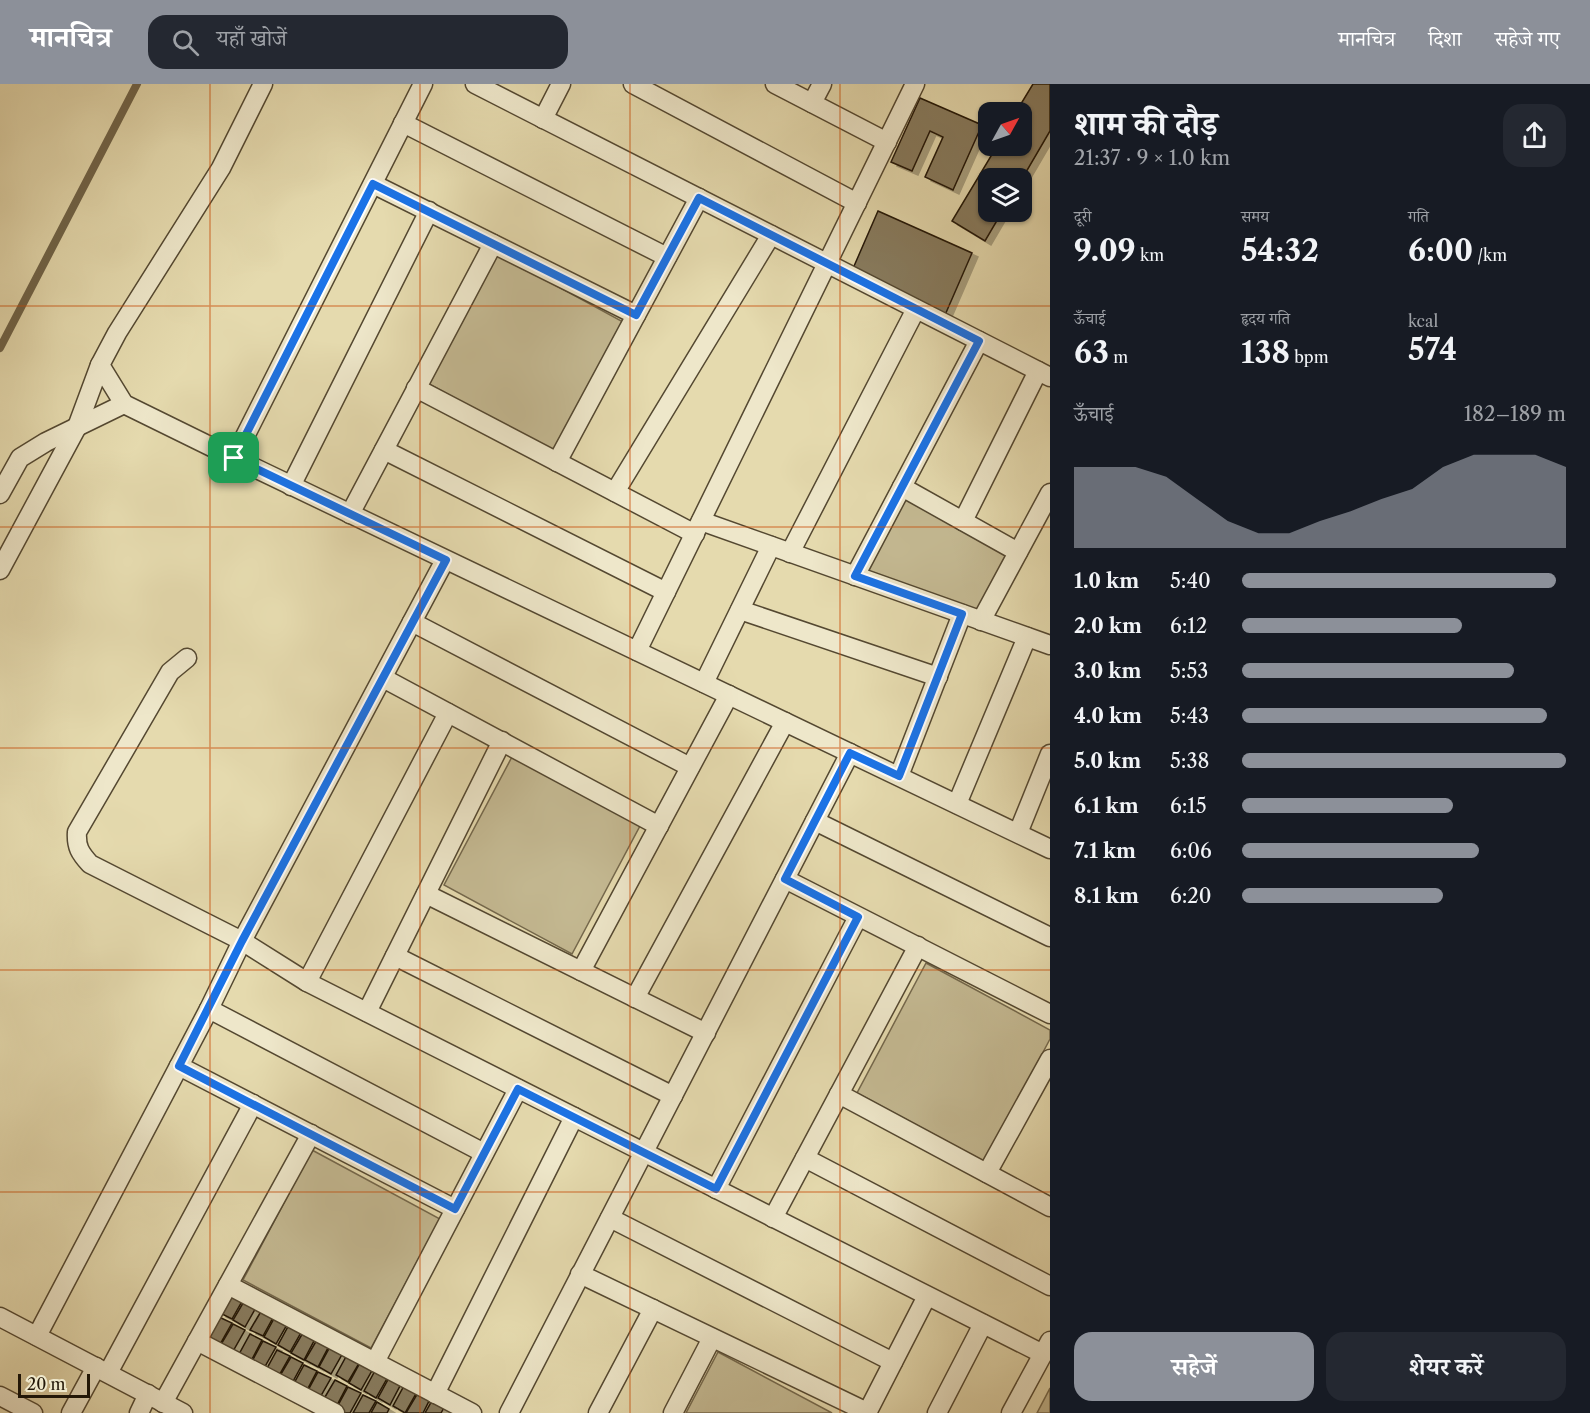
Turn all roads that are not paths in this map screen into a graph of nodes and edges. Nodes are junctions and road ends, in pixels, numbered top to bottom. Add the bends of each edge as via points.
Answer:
1 (263, 84) edge
2 (423, 84) edge
3 (561, 84) edge
4 (633, 84) edge
5 (775, 84) edge
6 (822, 84) edge
7 (915, 84) edge
8 (486, 86) edge
9 (812, 103) junction
10 (543, 119) junction
11 (403, 123) junction
12 (887, 142) junction
13 (373, 184) junction
14 (699, 198) junction
15 (857, 203) junction
16 (429, 212) junction
17 (771, 235) junction
18 (493, 244) junction
19 (667, 257) junction
20 (828, 264) junction
21 (916, 309) junction
22 (636, 315) junction
23 (979, 341) junction
24 (100, 365) junction
25 (1044, 374) edge
26 (416, 388) junction
27 (124, 404) junction
28 (77, 427) junction
29 (384, 450) junction
30 (234, 458) junction
31 (557, 462) junction
32 (291, 486) junction
33 (902, 487) junction
34 (615, 492) junction
35 (1050, 493) edge
36 (0, 494) edge
37 (350, 514) junction
38 (963, 521) junction
39 (698, 528) junction
40 (771, 546) junction
41 (1018, 552) junction
42 (790, 553) junction
43 (446, 560) junction
44 (0, 570) edge
45 (855, 576) junction
46 (666, 592) junction
47 (740, 610) junction
48 (962, 614) junction
49 (981, 621) junction
50 (412, 622) junction
51 (1027, 637) junction
52 (1050, 645) edge
53 (637, 651) junction
54 (187, 658) dead end
55 (938, 677) junction
56 (383, 678) junction
57 (704, 683) junction
58 (729, 695) junction
59 (448, 713) junction
60 (785, 722) junction
61 (501, 741) junction
62 (850, 753) junction
63 (1050, 754) edge
64 (690, 767) junction
65 (899, 776) junction
66 (957, 804) junction
67 (815, 821) junction
68 (659, 826) junction
69 (1017, 833) junction
70 (1050, 849) edge
71 (785, 879) junction
72 (426, 894) junction
73 (858, 917) junction
74 (1050, 937) edge
75 (242, 941) junction
76 (918, 946) junction
77 (395, 956) junction
78 (581, 971) junction
79 (307, 982) junction
80 (635, 998) junction
81 (209, 1009) junction
82 (367, 1012) junction
83 (1050, 1014) edge
84 (706, 1033) junction
85 (1050, 1059) edge
86 (179, 1066) junction
87 (518, 1089) junction
88 (839, 1094) junction
89 (673, 1096) junction
90 (253, 1104) junction
91 (574, 1117) junction
92 (311, 1134) junction
93 (644, 1152) junction
94 (484, 1153) junction
95 (805, 1158) junction
96 (987, 1173) junction
97 (716, 1189) junction
98 (1049, 1205) edge
99 (455, 1209) junction
100 (610, 1218) junction
101 (773, 1218) junction
102 (580, 1274) junction
103 (228, 1285) junction
104 (1050, 1286) edge
105 (927, 1296) junction
106 (653, 1309) junction
107 (0, 1317) edge
108 (983, 1324) junction
109 (37, 1336) junction
110 (712, 1338) junction
111 (197, 1341) junction
112 (1046, 1347) edge
113 (375, 1362) junction
114 (893, 1362) junction
115 (102, 1370) junction
116 (435, 1394) junction
117 (0, 1396) edge
118 (156, 1399) junction
119 (33, 1413) edge
120 (71, 1413) edge
121 (139, 1413) edge
122 (183, 1413) edge
123 (335, 1413) edge
124 (472, 1413) edge
125 (509, 1413) edge
126 (598, 1413) edge
127 (673, 1413) edge
128 (867, 1413) edge
129 (937, 1413) edge
130 (1011, 1413) edge

1 - 24 street via 221,168
2 - 11 street
3 - 10 street
4 - 15 street
5 - 9 street
6 - 9 street
7 - 12 street
8 - 10 street
9 - 12 street
10 - 14 street
11 - 13 street
11 - 19 street
12 - 15 street
13 - 16 street
13 - 30 street
14 - 17 street
14 - 19 street
15 - 20 street
16 - 18 street
16 - 32 street
17 - 20 street
17 - 34 street
18 - 22 street
18 - 26 street
19 - 22 street
20 - 21 street
20 - 39 street
21 - 23 street
21 - 42 street
22 - 31 street
23 - 25 street
23 - 33 street
24 - 27 street
24 - 28 street
25 - 38 street
26 - 29 street
26 - 31 street
27 - 28 street
27 - 30 street
28 - 36 street via 20,458
28 - 44 street
29 - 37 street
29 - 46 street
30 - 32 street
31 - 34 street
32 - 37 street
33 - 38 street
33 - 45 street
34 - 39 street
35 - 41 street
37 - 43 street
38 - 41 street
39 - 40 street
39 - 46 street
40 - 42 street
40 - 47 street
41 - 49 street
42 - 45 street
43 - 50 street
43 - 53 street
45 - 48 street
46 - 53 street
47 - 55 street
47 - 57 street
48 - 49 street
48 - 55 street
49 - 51 street
50 - 56 street
50 - 64 street
51 - 52 street
51 - 66 street
53 - 57 street
54 - 75 street via 170,672 77,832 76,843 90,864
55 - 65 street
56 - 59 street
56 - 75 street
57 - 58 street
58 - 60 street
58 - 64 street
59 - 61 street
59 - 79 street
60 - 62 street
60 - 80 street
61 - 68 street
61 - 72 street
62 - 65 street
62 - 67 street
63 - 69 street
64 - 68 street
65 - 66 street
66 - 69 street
67 - 71 street
67 - 74 street
68 - 78 street
69 - 70 street
71 - 73 street
71 - 84 street
72 - 77 street
72 - 78 street
73 - 76 street
73 - 97 street
75 - 79 street
75 - 81 street
76 - 83 street
76 - 88 street
77 - 82 street
77 - 89 street
78 - 80 street
79 - 82 street
80 - 84 street
81 - 86 street
81 - 94 street
82 - 87 street
84 - 89 street
85 - 96 street
86 - 90 street
86 - 109 street
87 - 91 street
87 - 94 street
88 - 95 street
88 - 96 street
89 - 93 street
90 - 92 street
90 - 115 street
91 - 93 street
91 - 116 street
92 - 99 street
92 - 103 street
93 - 97 street
93 - 100 street
94 - 99 street
95 - 101 street
95 - 104 street
96 - 98 street
97 - 101 street
99 - 113 street
100 - 102 street
100 - 114 street
101 - 105 street
102 - 106 street
102 - 125 street
103 - 111 street
103 - 113 street
105 - 108 street
105 - 114 street
106 - 110 street
106 - 126 street
107 - 109 street
108 - 112 street
108 - 129 street
109 - 115 street
110 - 127 street
110 - 128 street
111 - 118 street
111 - 123 street
112 - 130 street
113 - 116 street
114 - 128 street
115 - 118 street
115 - 120 street
116 - 124 street
117 - 119 street
118 - 121 street
118 - 122 street

